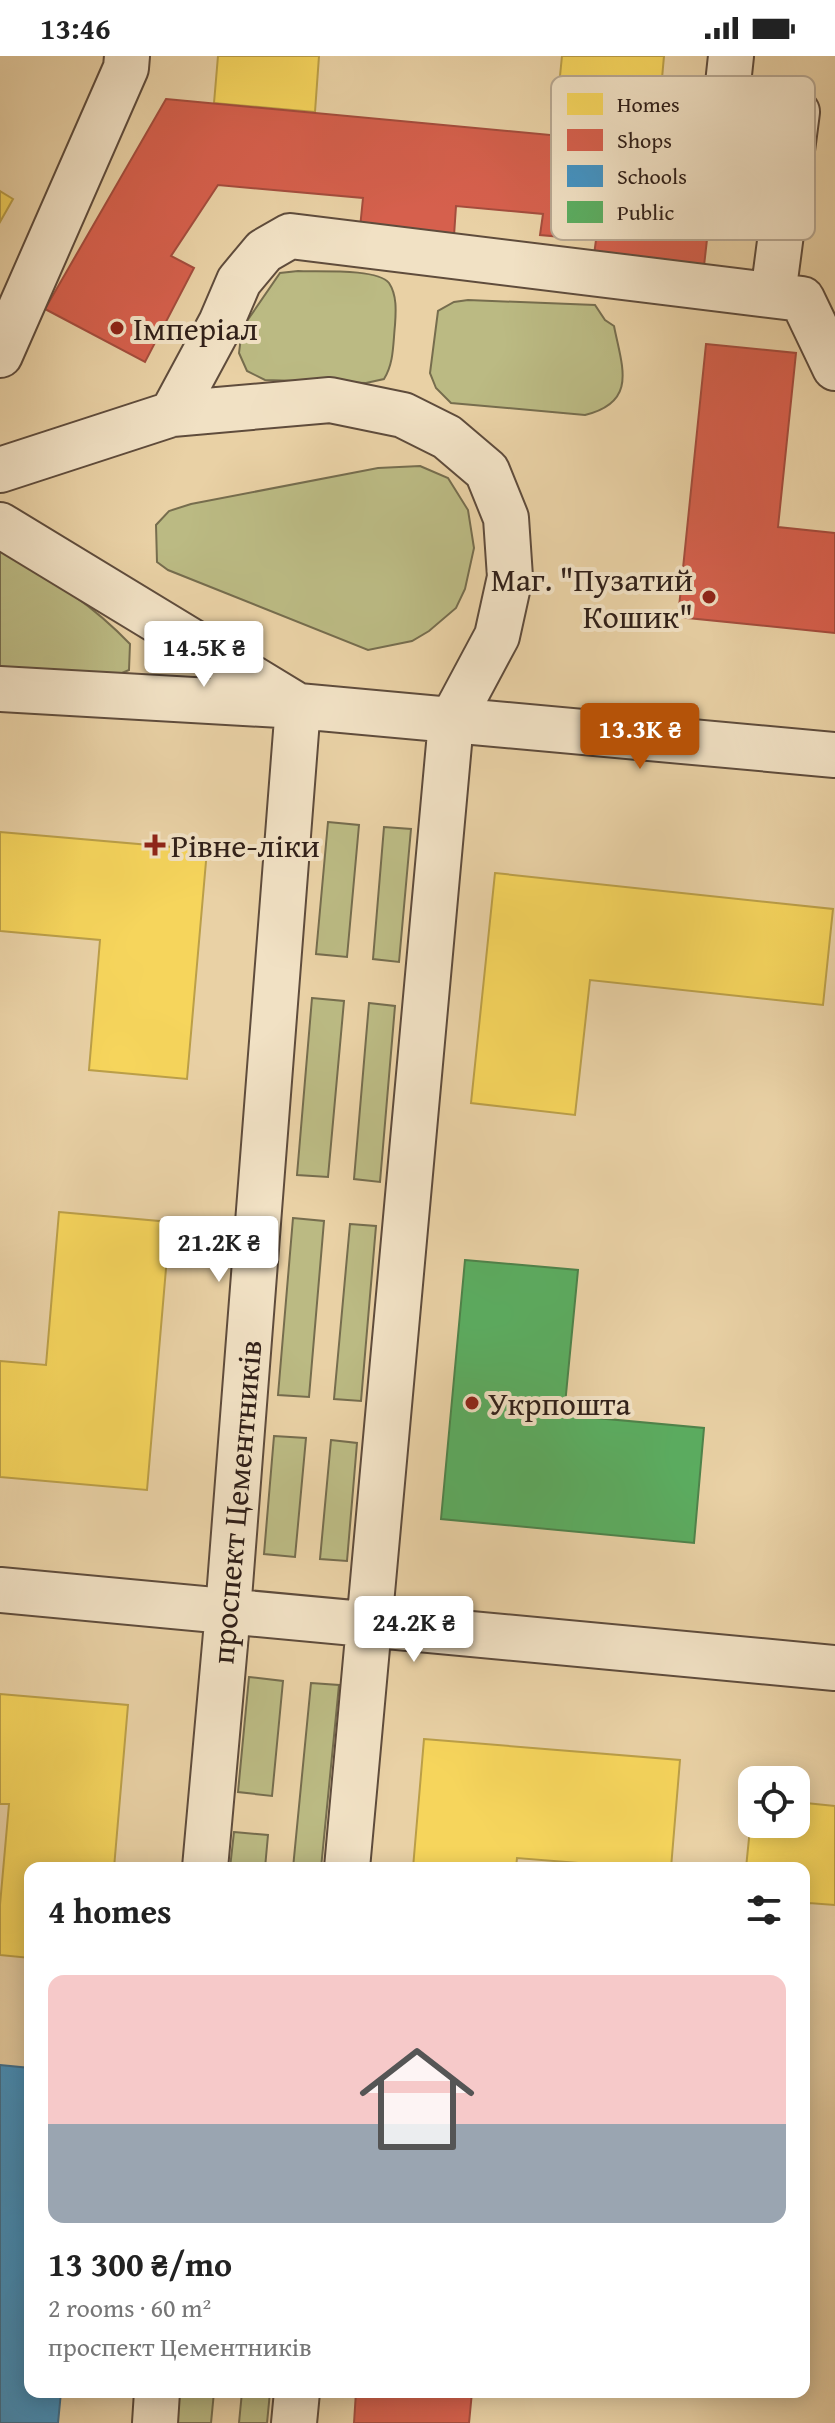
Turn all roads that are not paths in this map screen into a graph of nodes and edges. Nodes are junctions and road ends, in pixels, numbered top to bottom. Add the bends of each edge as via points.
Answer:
1 (127, 56) edge
2 (731, 56) edge
3 (729, 76) edge
4 (780, 240) edge
5 (773, 295) junction
6 (0, 355) edge
7 (835, 368) edge
8 (172, 414) junction
9 (0, 470) edge
10 (0, 525) edge
11 (0, 689) edge
12 (298, 706) junction
13 (451, 722) junction
14 (835, 755) edge
15 (0, 1590) edge
16 (228, 1611) junction
17 (370, 1625) junction
18 (835, 1668) edge
19 (206, 1862) edge
20 (348, 1862) edge
21 (157, 2398) edge
22 (296, 2398) edge
23 (155, 2423) edge
24 (294, 2423) edge

1 - 6 street
2 - 3 street
4 - 5 street
5 - 7 street via 802,299
5 - 8 street via 290,236 264,251 239,281
8 - 9 street
8 - 13 street via 330,400 403,415 447,437 487,471 506,518 510,577 497,636
10 - 12 street
11 - 12 street
12 - 13 street
12 - 16 street, проспект Цементників
13 - 14 street
13 - 17 street
15 - 16 street
16 - 17 street
16 - 19 street, проспект Цементників
17 - 18 street
17 - 20 street
21 - 23 street
22 - 24 street

